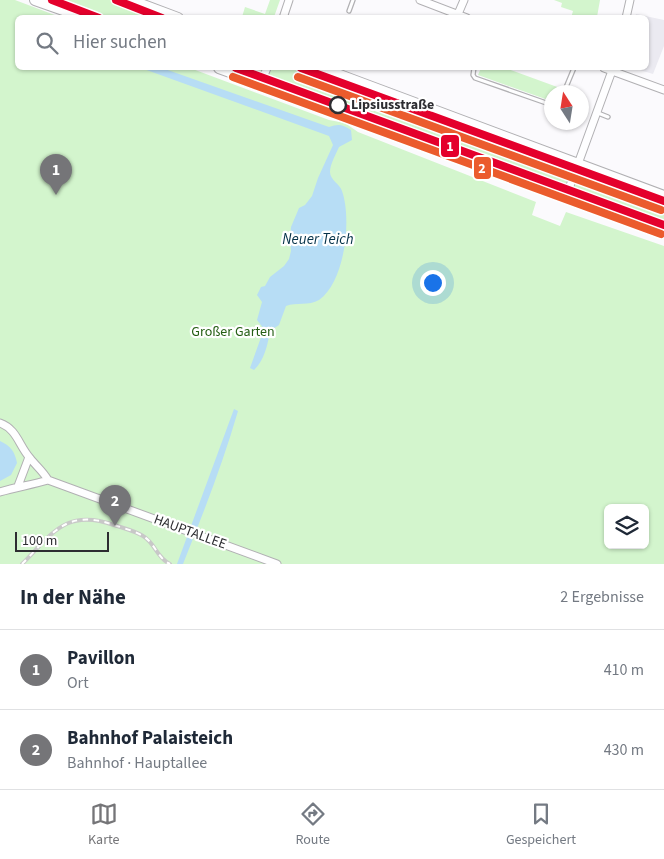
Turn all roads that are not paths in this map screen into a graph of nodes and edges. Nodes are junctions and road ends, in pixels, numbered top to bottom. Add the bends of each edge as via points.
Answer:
1 (36, 0) edge
2 (130, 0) edge
3 (289, 0) edge
4 (353, 0) edge
5 (420, 0) edge
6 (464, 0) edge
7 (630, 0) edge
8 (349, 12) dead end
9 (458, 14) joint
10 (78, 15) edge
11 (170, 15) edge
12 (284, 15) edge
13 (627, 15) edge
14 (225, 70) edge
15 (265, 70) edge
16 (326, 70) edge
17 (474, 70) edge
18 (573, 70) edge
19 (613, 70) edge
20 (615, 70) edge
21 (261, 83) junction
22 (567, 85) edge
23 (664, 90) edge
24 (544, 102) edge
25 (597, 113) junction
26 (608, 117) dead end
27 (578, 165) junction
28 (567, 194) junction
29 (664, 196) edge
30 (664, 230) edge
31 (0, 423) edge
32 (29, 458) junction
33 (48, 480) junction
34 (18, 486) junction
35 (0, 492) edge
36 (277, 564) edge

1 - 10 main road
2 - 11 main road
3 - 12 street
4 - 8 lane
5 - 9 street
6 - 9 street
7 - 13 street
14 - 21 main road
15 - 21 street
16 - 27 main road
17 - 24 lane via 475,78
18 - 22 lane
19 - 25 street
20 - 23 street
21 - 28 main road
25 - 26 lane
25 - 27 street
27 - 28 street
27 - 29 main road
28 - 30 main road
31 - 32 street via 12,430
32 - 33 street
32 - 34 street
33 - 34 street
33 - 36 street, HAUPTALLEE
34 - 35 street

